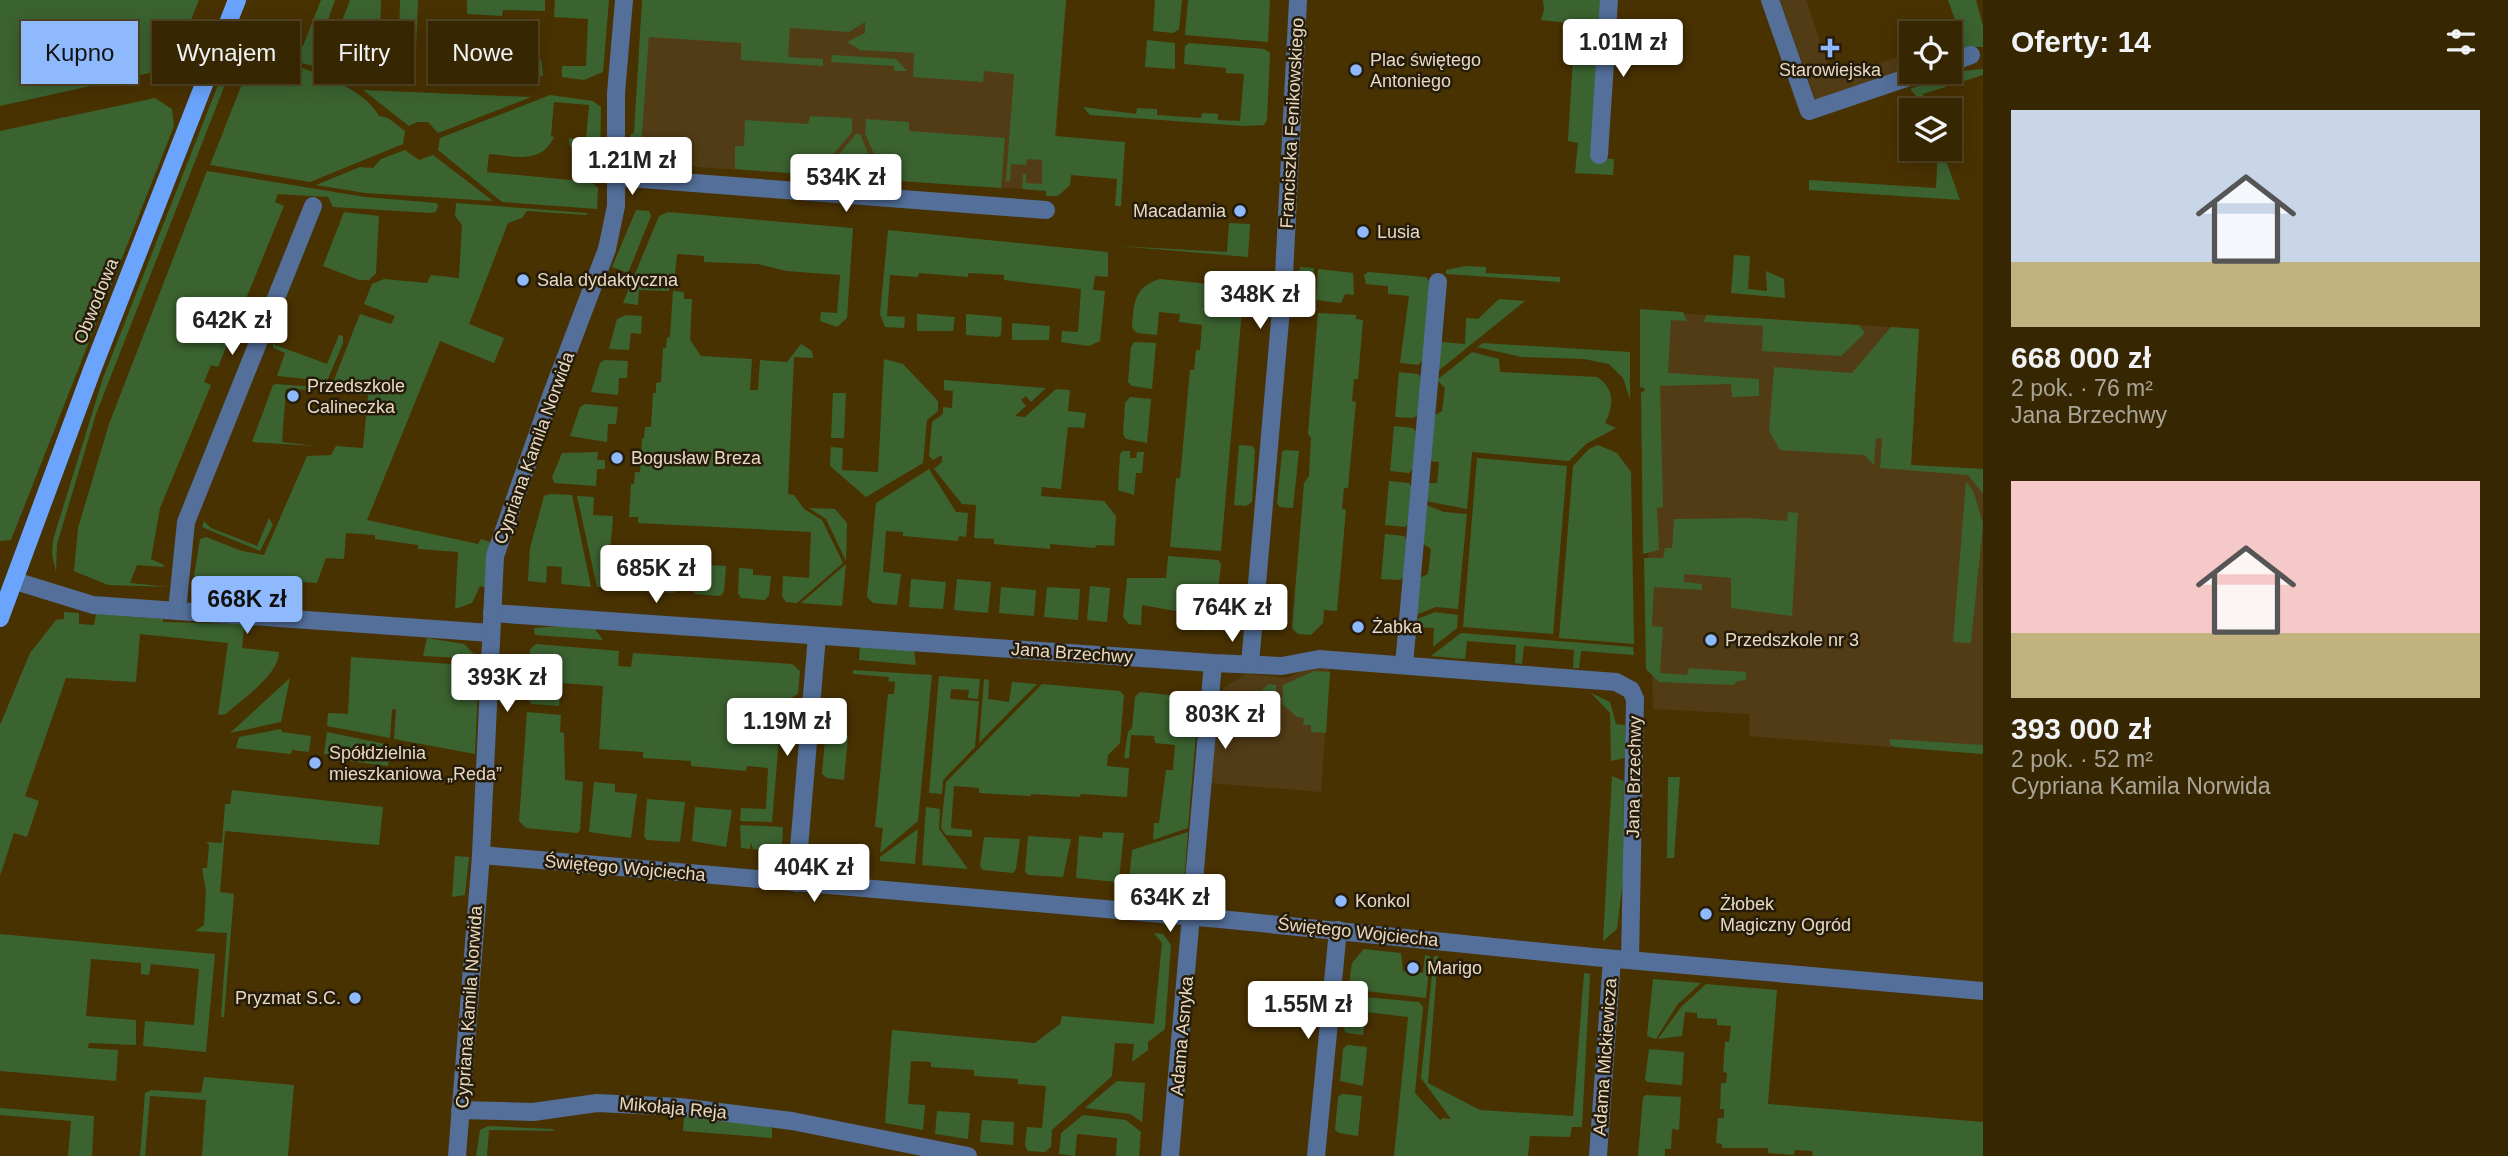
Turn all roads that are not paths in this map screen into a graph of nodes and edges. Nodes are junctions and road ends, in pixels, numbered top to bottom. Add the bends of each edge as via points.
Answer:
1 (237, 0) edge
2 (624, 0) edge
3 (1298, 0) edge
4 (1609, 0) edge
5 (1770, 0) edge
6 (1971, 55) dead end
7 (1962, 58) edge
8 (1899, 80) edge
9 (1599, 155) dead end
10 (616, 177) junction
11 (313, 206) dead end
12 (1046, 210) dead end
13 (1438, 282) dead end
14 (15, 581) junction
15 (177, 611) junction
16 (492, 613) junction
17 (0, 618) edge
18 (491, 633) junction
19 (817, 636) junction
20 (1213, 663) junction
21 (1250, 664) junction
22 (1404, 665) junction
23 (481, 855) junction
24 (796, 883) junction
25 (1193, 916) junction
26 (1338, 930) junction
27 (1621, 959) junction
28 (1983, 990) edge
29 (460, 1110) junction
30 (457, 1156) edge
31 (968, 1156) edge
32 (1170, 1156) edge
33 (1316, 1156) edge
34 (1598, 1156) edge

1 - 14 main road, Obwodowa
2 - 10 street, Cypriana Kamila Norwida via 616,93
3 - 21 street, Franciszka Fenikowskiego via 1284,275
4 - 9 street
5 - 8 street via 1809,111
6 - 7 street
10 - 12 street
10 - 16 street, Cypriana Kamila Norwida via 616,206 607,249 495,556
11 - 15 street via 186,522
13 - 22 street
14 - 15 street via 93,605
14 - 17 main road, Obwodowa
15 - 18 street
16 - 18 street, Cypriana Kamila Norwida
16 - 19 street, Jana Brzechwy
18 - 23 street, Cypriana Kamila Norwida
19 - 20 street, Jana Brzechwy
19 - 24 street
20 - 21 street, Jana Brzechwy
20 - 25 street, Adama Asnyka
21 - 22 street, Jana Brzechwy via 1297,665 1319,659
22 - 27 street, Jana Brzechwy via 1616,682 1631,690 1635,719
23 - 24 street, Świętego Wojciecha
23 - 29 street, Cypriana Kamila Norwida
24 - 25 street, Świętego Wojciecha
25 - 26 street, Świętego Wojciecha
25 - 32 street, Adama Asnyka
26 - 27 street, Świętego Wojciecha
26 - 33 street
27 - 28 street, Świętego Wojciecha
27 - 34 street, Adama Mickiewicza
29 - 30 street, Cypriana Kamila Norwida
29 - 31 street, Mikołaja Reja via 533,1112 621,1102 780,1119

